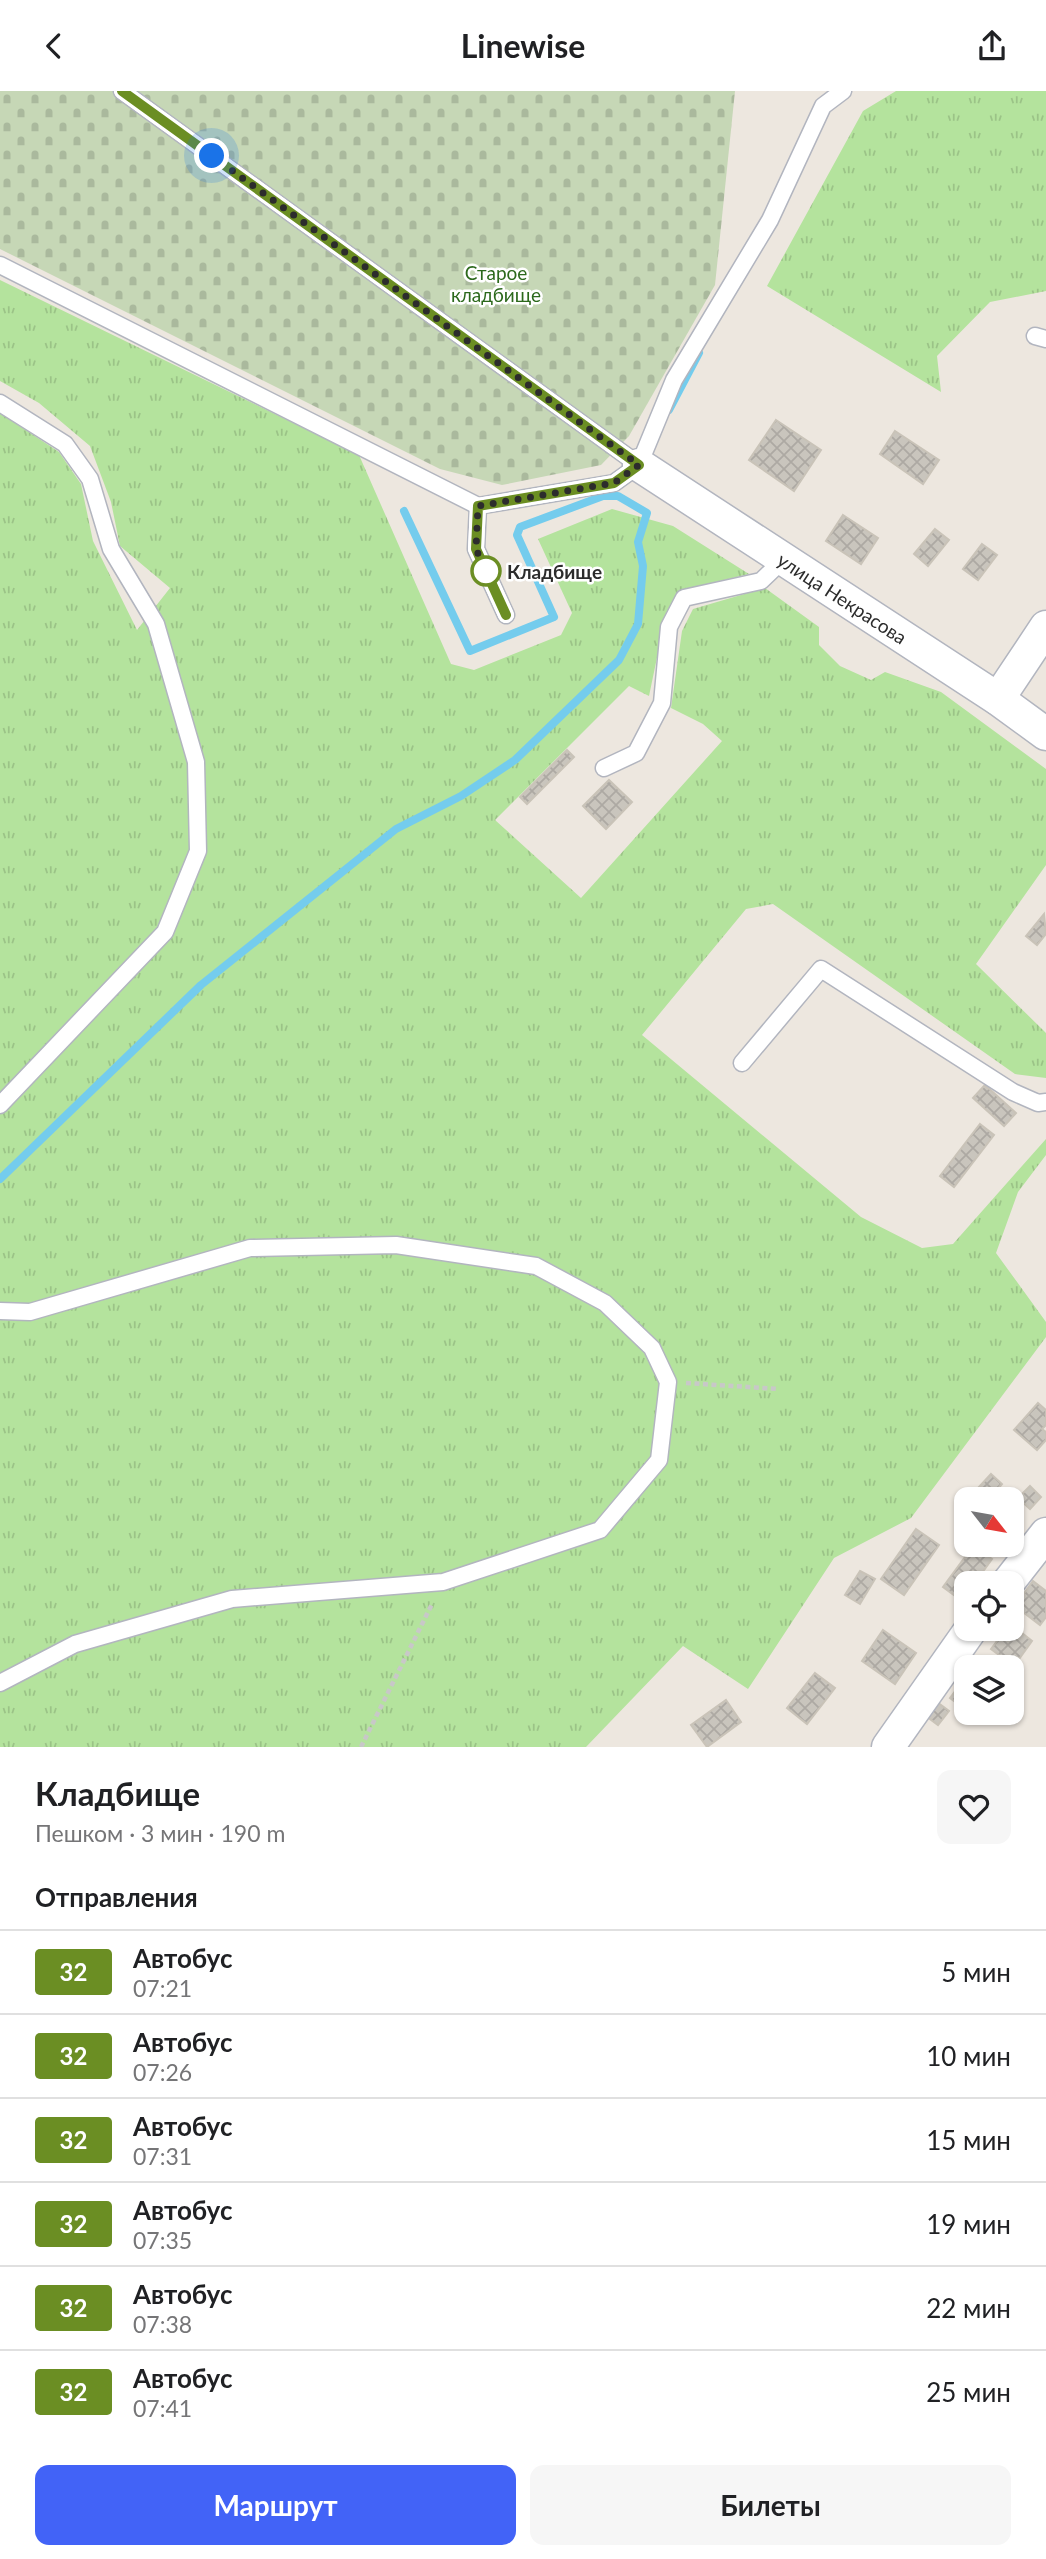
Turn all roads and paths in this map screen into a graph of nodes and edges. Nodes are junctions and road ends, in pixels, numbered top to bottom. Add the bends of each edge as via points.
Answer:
1 (122, 91) edge
2 (843, 91) edge
3 (0, 265) edge
4 (0, 403) edge
5 (639, 465) junction
6 (478, 506) junction
7 (783, 560) junction
8 (506, 615) dead end
9 (1046, 627) edge
10 (998, 699) junction
11 (1046, 734) edge
12 (604, 768) dead end
13 (742, 1063) dead end
14 (1046, 1102) edge
15 (0, 1105) edge
16 (0, 1311) edge
17 (668, 1382) junction
18 (779, 1389) dead end
19 (1046, 1534) edge
20 (1017, 1571) edge
21 (443, 1582) junction
22 (963, 1641) edge
23 (0, 1683) edge
24 (360, 1747) edge
25 (888, 1747) edge

1 - 5 lane
2 - 5 lane via 823,106 770,221 674,380
3 - 6 lane
4 - 15 lane via 65,444 90,479 111,549 156,624 196,762 198,851 165,932
5 - 6 lane via 614,483
5 - 7 street, улица Некрасова
6 - 8 lane via 476,549
7 - 10 street, улица Некрасова
7 - 12 lane via 761,581 684,598 669,627 662,703 636,753
9 - 10 street
10 - 11 street, улица Некрасова
13 - 14 lane via 821,969 1013,1092
16 - 17 lane via 30,1312 250,1248 396,1245 536,1266 605,1303 652,1348
17 - 18 path
17 - 21 lane via 659,1460 600,1529
19 - 20 street
21 - 23 lane via 232,1599 75,1644
21 - 24 path
22 - 25 street

